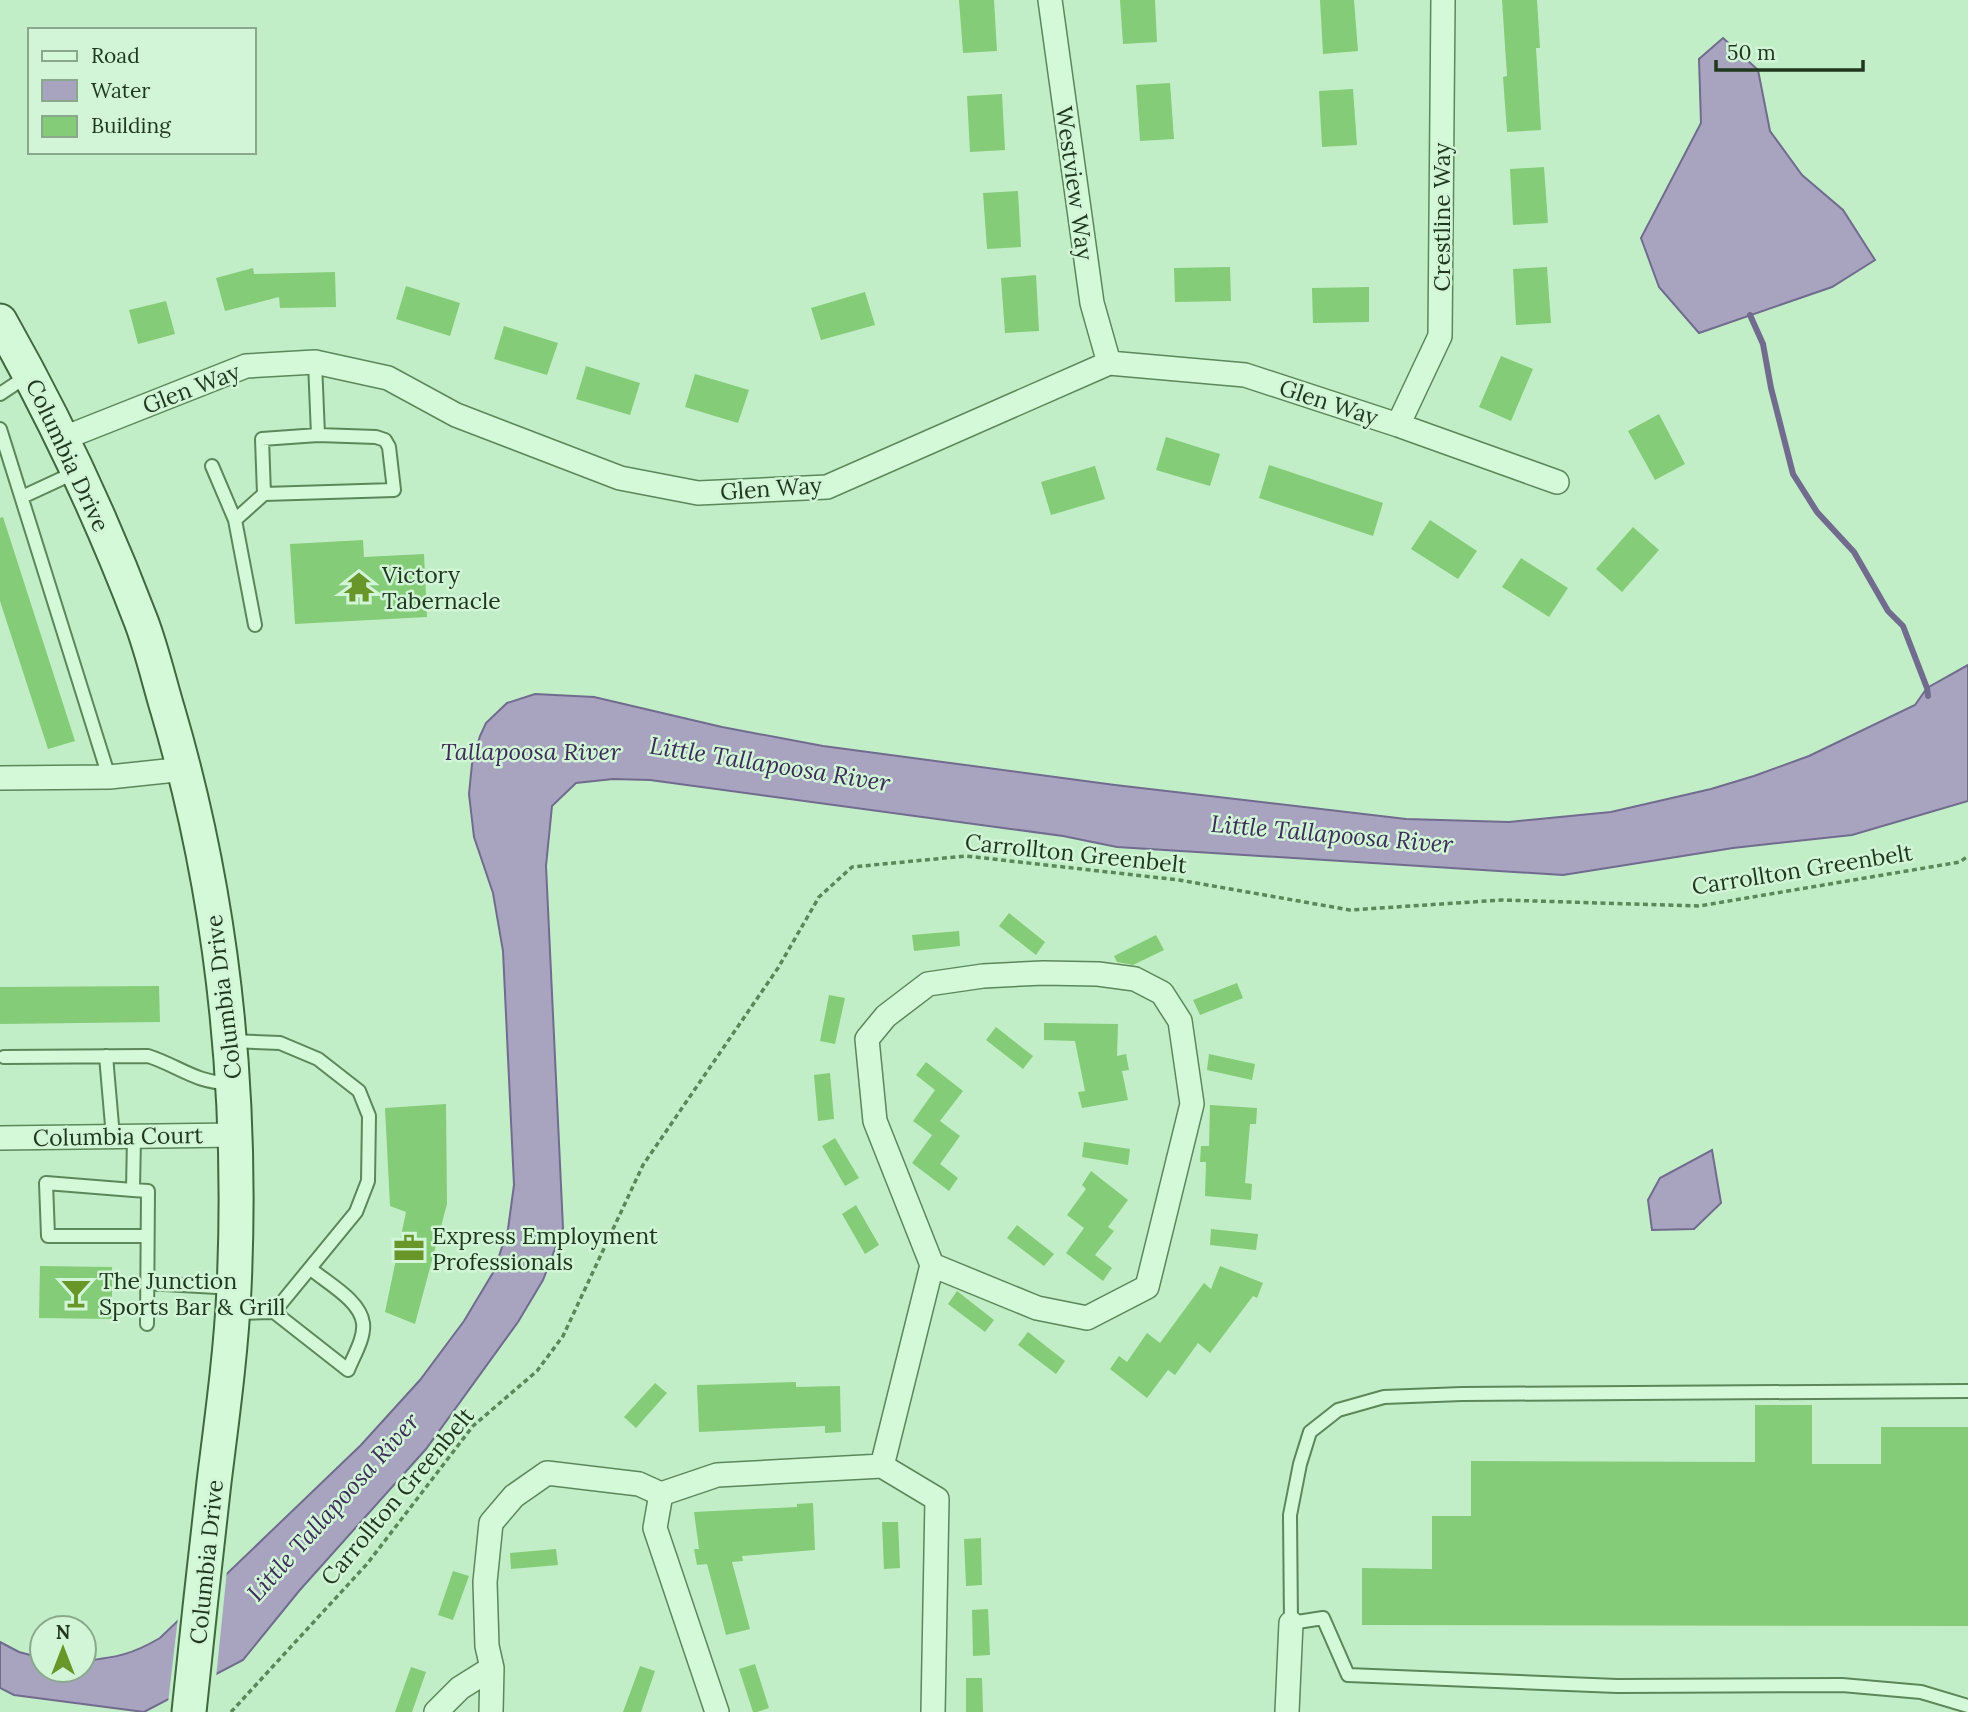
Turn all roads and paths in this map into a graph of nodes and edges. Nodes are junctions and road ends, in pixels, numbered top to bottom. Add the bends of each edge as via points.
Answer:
1 (1051, 0) edge
2 (1443, 0) edge
3 (0, 321) edge
4 (315, 362) junction
5 (1109, 363) junction
6 (31, 374) junction
7 (0, 394) edge
8 (1398, 425) junction
9 (0, 429) edge
10 (318, 435) junction
11 (64, 438) junction
12 (212, 466) dead end
13 (79, 470) junction
14 (1557, 482) dead end
15 (264, 494) junction
16 (22, 497) junction
17 (235, 520) junction
18 (255, 625) dead end
19 (185, 769) junction
20 (109, 777) junction
21 (0, 778) edge
22 (1968, 856) edge
23 (230, 1041) junction
24 (106, 1056) junction
25 (4, 1057) dead end
26 (233, 1083) junction
27 (237, 1135) junction
28 (123, 1137) junction
29 (0, 1138) edge
30 (133, 1190) junction
31 (147, 1236) junction
32 (932, 1265) junction
33 (311, 1269) junction
34 (147, 1283) junction
35 (233, 1301) junction
36 (274, 1312) junction
37 (147, 1324) dead end
38 (1968, 1391) edge
39 (882, 1466) junction
40 (662, 1494) junction
41 (1292, 1623) junction
42 (492, 1668) junction
43 (1968, 1706) edge
44 (189, 1712) edge
45 (231, 1712) edge
46 (436, 1712) edge
47 (491, 1712) edge
48 (717, 1712) edge
49 (933, 1712) edge
50 (1287, 1712) edge

1 - 5 street, Westview Way via 1092,303
2 - 8 street, Crestline Way via 1440,336
3 - 6 main road, Columbia Drive
4 - 5 street, Glen Way via 388,378 456,415 620,478 698,493 827,487
4 - 10 lane
4 - 11 street, Glen Way via 246,366
5 - 8 street, Glen Way via 1245,375
6 - 7 lane
6 - 11 main road, Columbia Drive
8 - 14 street, Glen Way
9 - 16 lane
10 - 15 lane via 262,439
10 - 15 lane via 385,440 394,490
11 - 13 main road, Columbia Drive
12 - 17 lane
13 - 16 lane
13 - 19 main road, Columbia Drive via 142,624
15 - 17 lane
16 - 20 lane
17 - 18 lane
19 - 20 street
19 - 23 main road, Columbia Drive via 209,881
20 - 21 street
22 - 45 path, Carrollton Greenbelt via 1960,862 1699,906 1502,900 1350,910 1178,880 965,856 852,867 818,897 778,968 643,1165 563,1336 537,1371 473,1426 367,1564
23 - 26 main road, Columbia Drive
23 - 33 lane via 280,1043 318,1059 359,1091 369,1116 368,1181 356,1212
24 - 25 lane
24 - 26 lane via 148,1056 199,1079
24 - 28 lane
26 - 27 main road, Columbia Drive
27 - 28 street, Columbia Court
27 - 35 main road, Columbia Drive
28 - 29 street, Columbia Court
28 - 30 lane
30 - 31 lane via 148,1191
30 - 31 lane via 46,1183 47,1236
31 - 34 lane
32 - 32 street via 875,1121 867,1038 886,1016 928,984 983,976 1098,974 1135,979 1162,993 1180,1021 1192,1104 1147,1287 1087,1318 1037,1308
32 - 39 street
33 - 36 lane
33 - 36 lane via 355,1306 363,1324 348,1370
34 - 35 lane
34 - 37 lane
35 - 36 lane
35 - 44 main road, Columbia Drive
38 - 41 lane via 1462,1394 1384,1397 1338,1410 1310,1432 1300,1464 1290,1515
39 - 40 street via 717,1475
39 - 49 street via 937,1499
40 - 42 street via 639,1484 547,1473 514,1496 491,1523 485,1582
40 - 48 street via 655,1528
41 - 43 lane via 1322,1618 1348,1675 1617,1686 1842,1685 1921,1692
41 - 50 street
42 - 46 street via 460,1688
42 - 47 street

